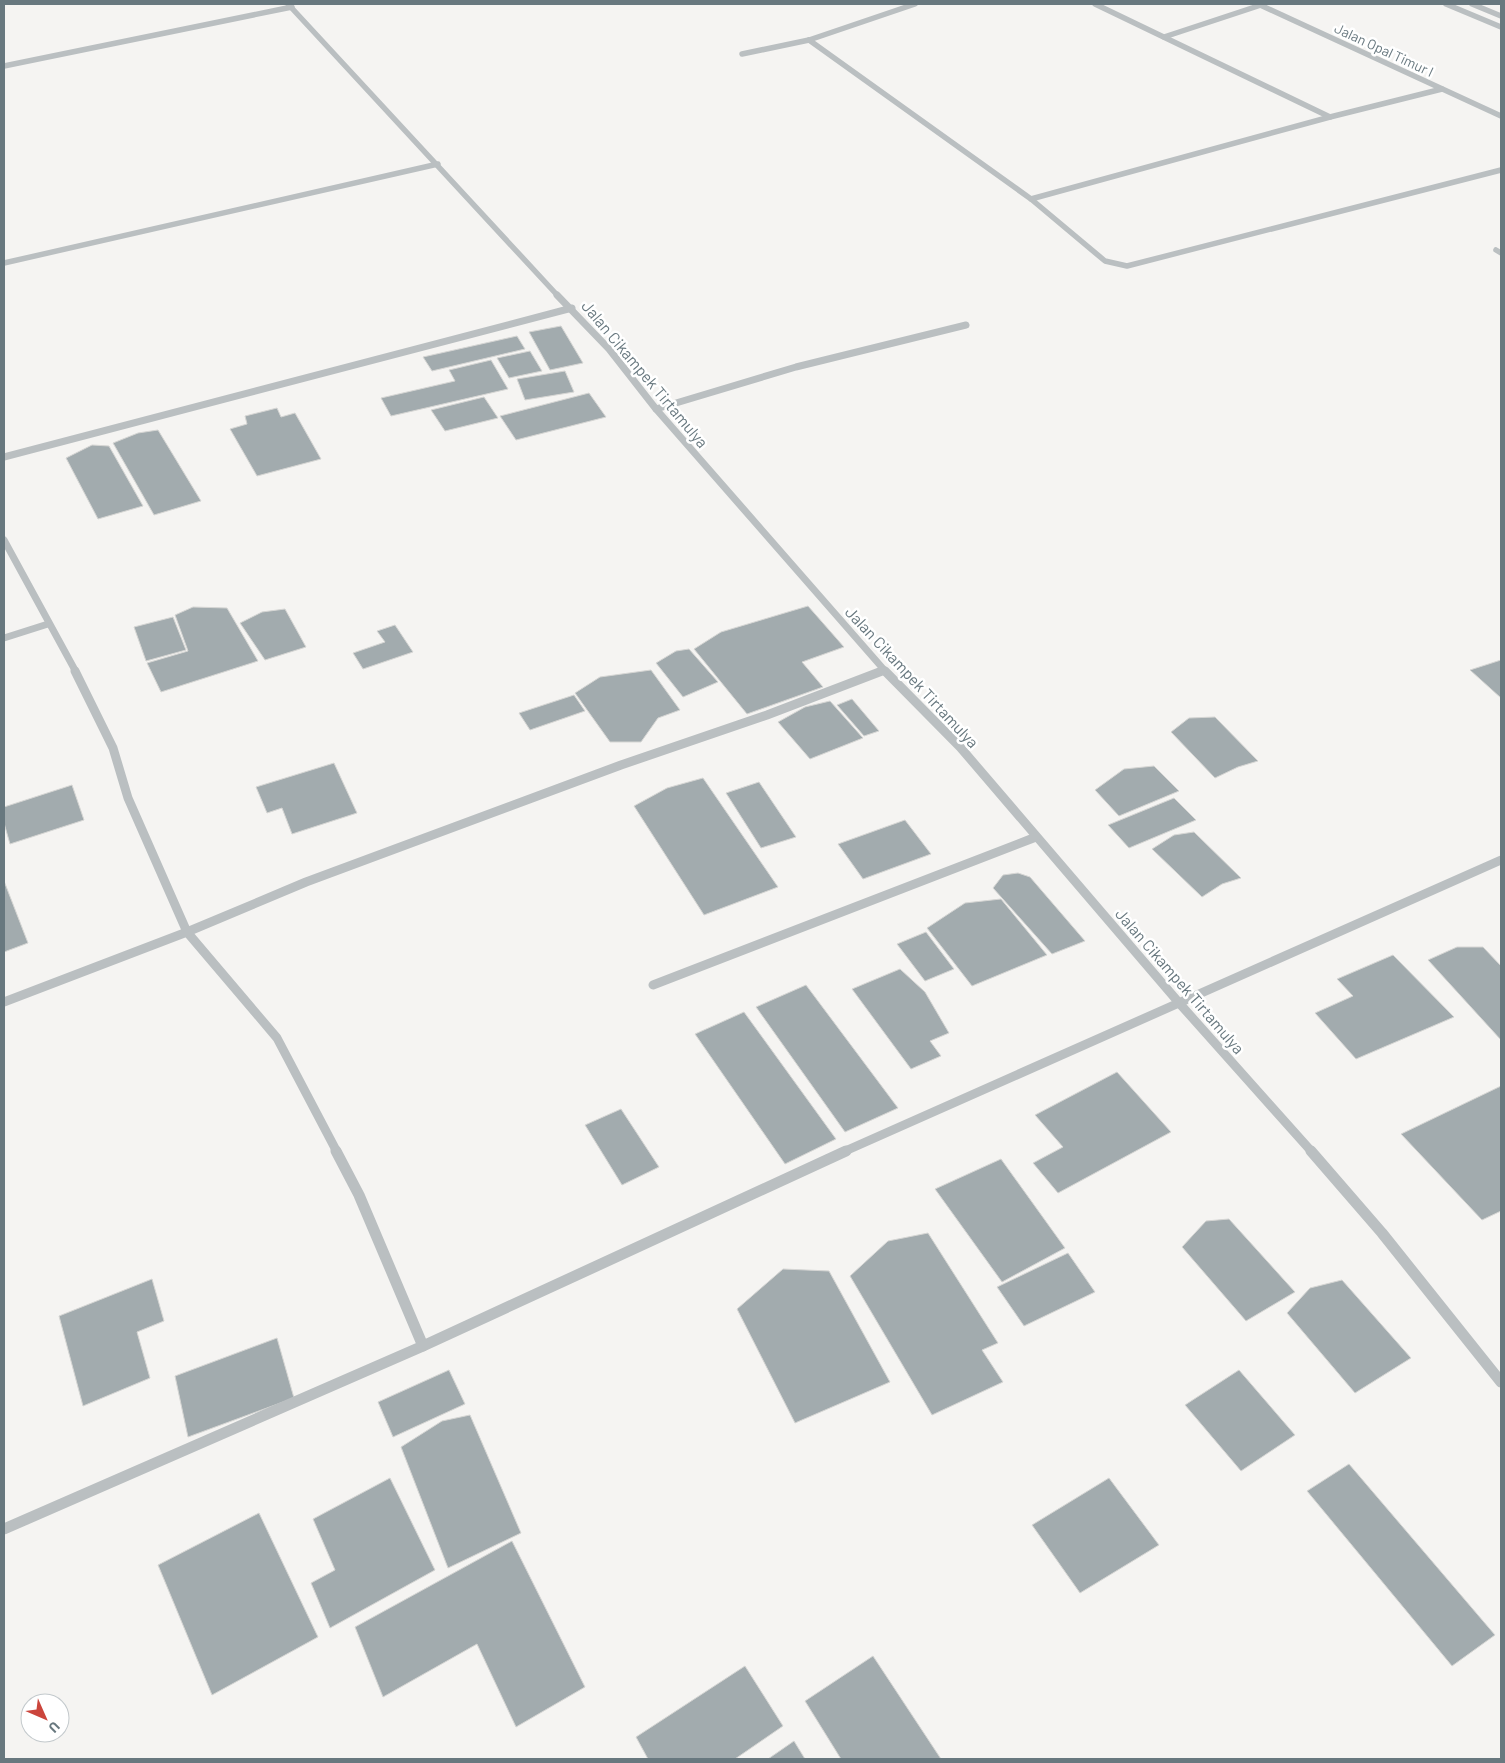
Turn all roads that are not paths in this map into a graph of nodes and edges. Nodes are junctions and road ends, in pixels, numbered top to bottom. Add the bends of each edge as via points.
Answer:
1 (914, 4) edge
2 (1095, 4) edge
3 (1261, 4) edge
4 (1446, 4) edge
5 (1472, 4) edge
6 (290, 5) edge
7 (1501, 16) edge
8 (1501, 27) edge
9 (1164, 37) junction
10 (808, 40) junction
11 (742, 54) dead end
12 (4, 66) edge
13 (1442, 89) junction
14 (1501, 116) edge
15 (1330, 117) junction
16 (438, 164) junction
17 (1501, 170) edge
18 (1032, 199) junction
19 (4, 263) edge
20 (572, 308) junction
21 (966, 325) dead end
22 (656, 408) junction
23 (4, 458) edge
24 (4, 540) edge
25 (48, 624) junction
26 (4, 638) edge
27 (884, 670) junction
28 (1036, 836) junction
29 (1501, 860) edge
30 (187, 932) junction
31 (654, 985) dead end
32 (4, 1002) edge
33 (1180, 1004) junction
34 (423, 1346) junction
35 (1501, 1382) edge
36 (4, 1529) edge

1 - 10 street
2 - 9 street
3 - 9 street
3 - 13 street, Jalan Opal Timur I
4 - 8 street
5 - 7 street
6 - 12 street
6 - 16 street, Jalan Cikampek Tirtamulya
9 - 15 street
10 - 11 street
10 - 18 street
13 - 14 street, Jalan Opal Timur I
13 - 15 street
15 - 18 street
16 - 19 street
16 - 20 street, Jalan Cikampek Tirtamulya
17 - 18 street via 1127,266 1105,261
20 - 22 street, Jalan Cikampek Tirtamulya
20 - 23 street
21 - 22 street via 796,367
22 - 27 street, Jalan Cikampek Tirtamulya
24 - 25 street
25 - 26 street
25 - 30 street via 113,748 128,798
27 - 28 street, Jalan Cikampek Tirtamulya via 960,747
27 - 30 street via 306,882
28 - 31 street
28 - 33 street, Jalan Cikampek Tirtamulya
29 - 33 street
30 - 32 street
30 - 34 street via 277,1038 359,1195
33 - 34 street via 800,1172
33 - 35 street, Jalan Cikampek Tirtamulya via 1382,1233
34 - 36 street

